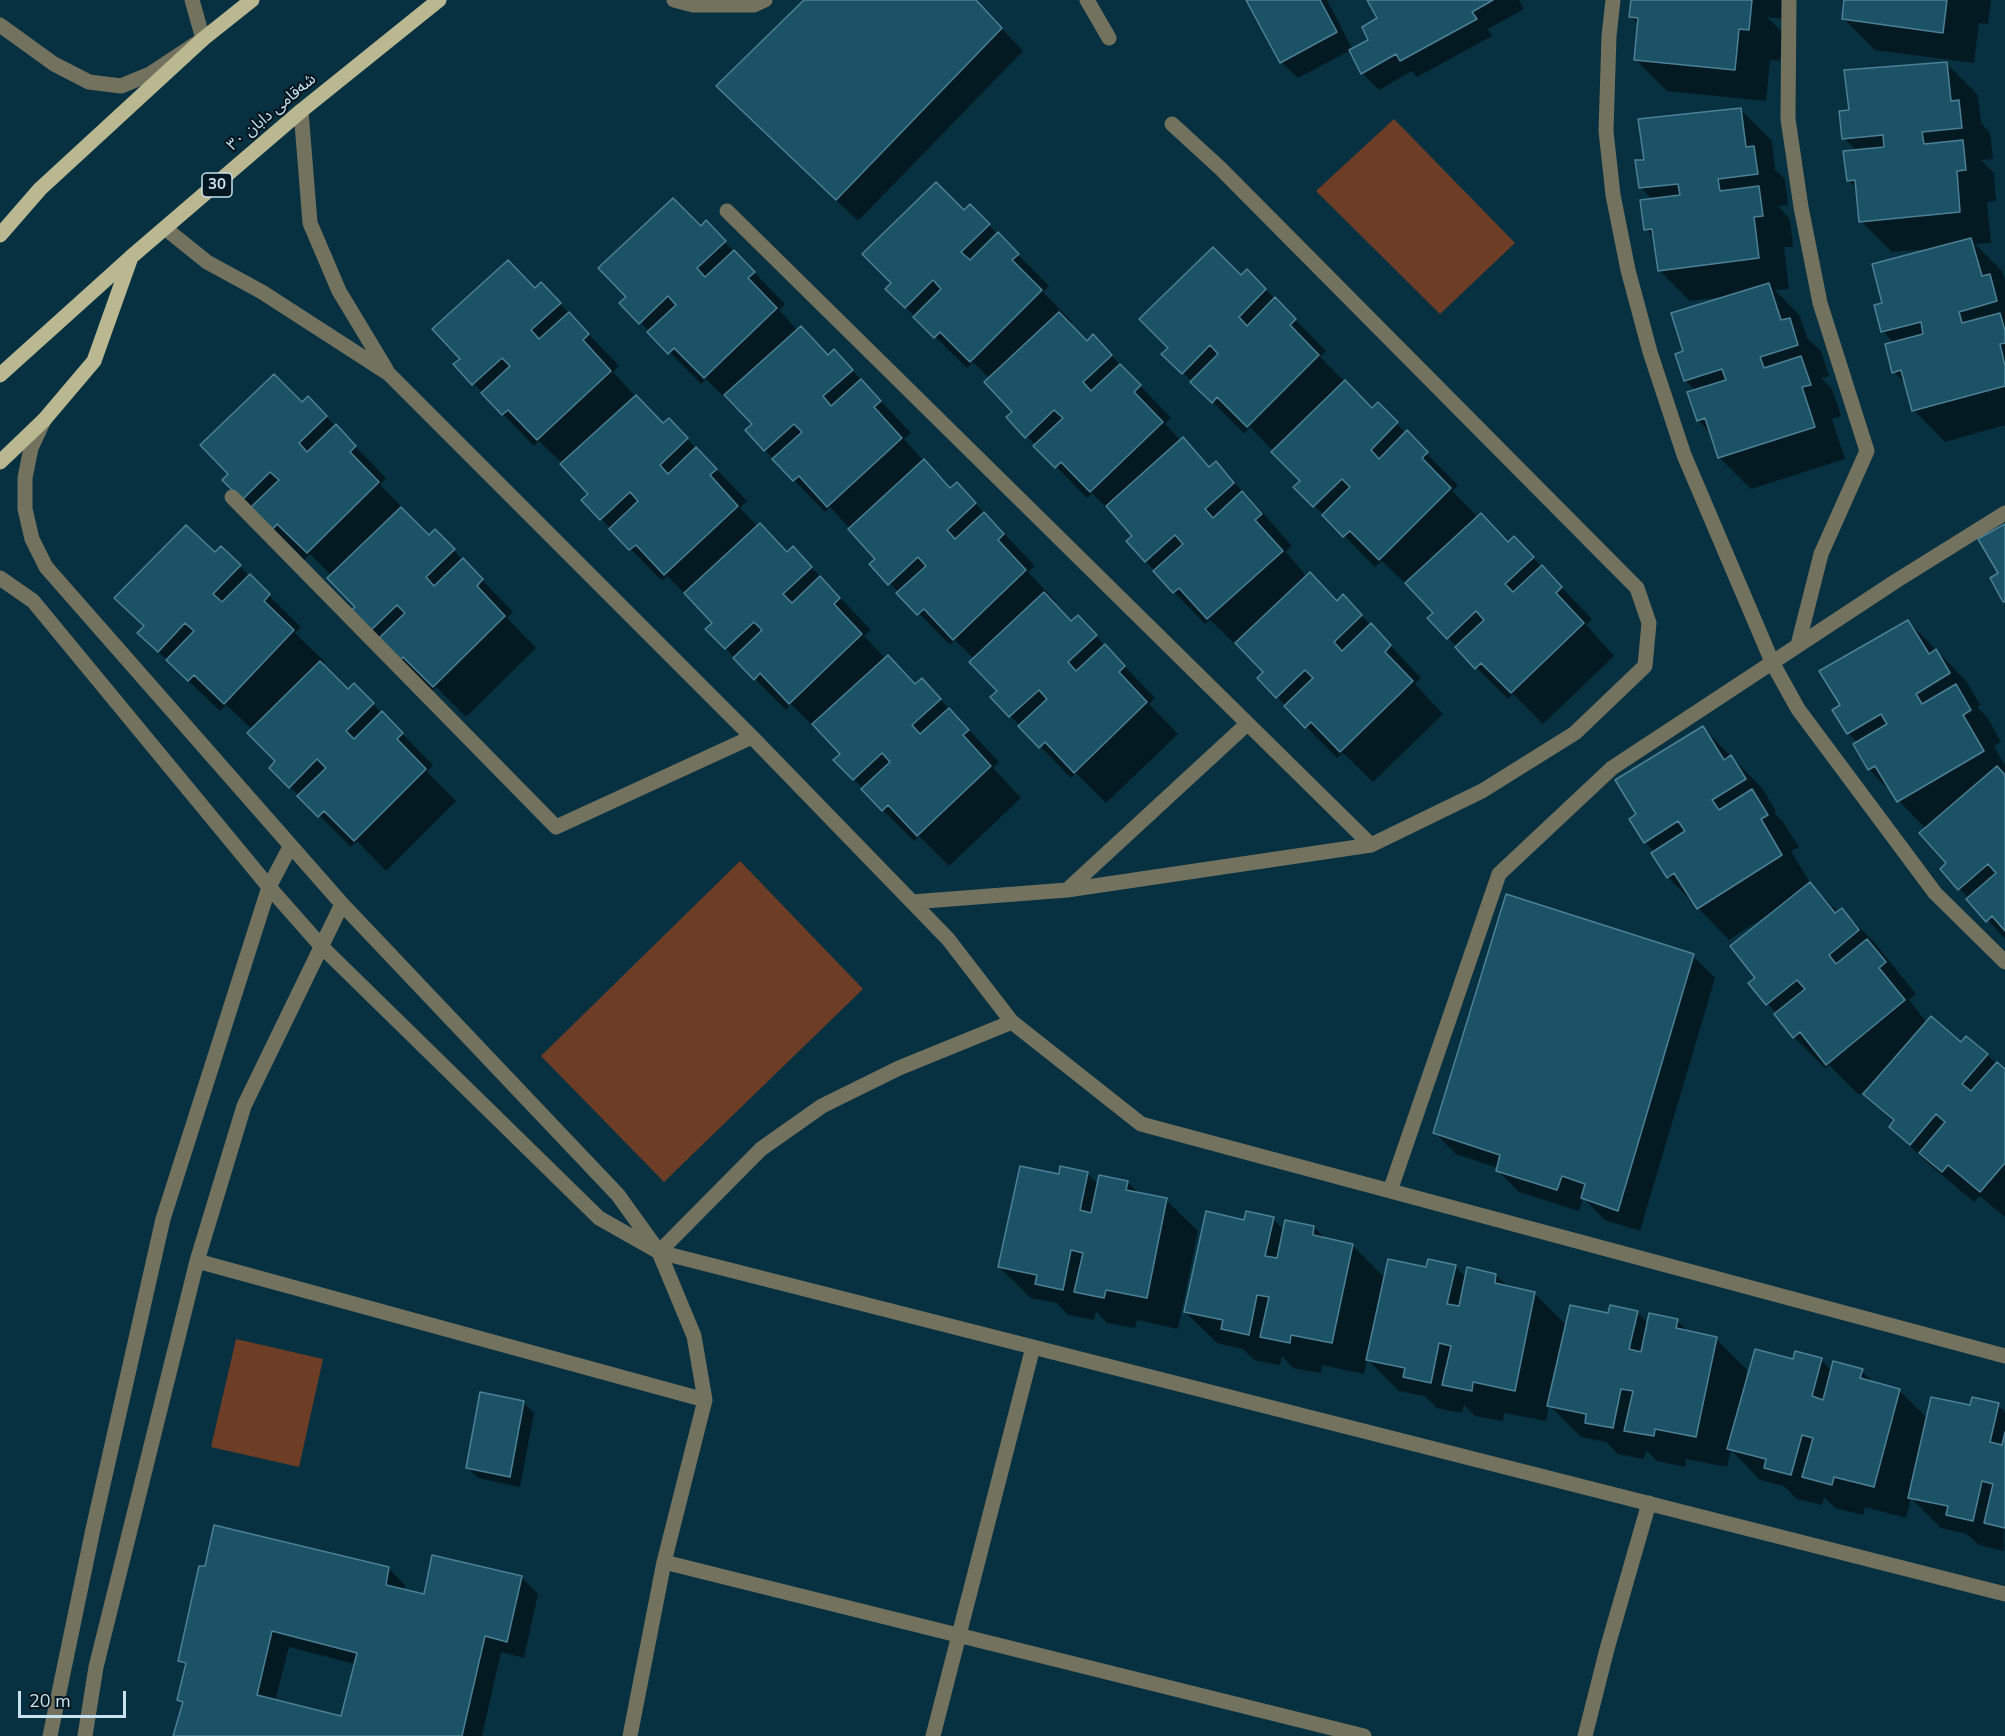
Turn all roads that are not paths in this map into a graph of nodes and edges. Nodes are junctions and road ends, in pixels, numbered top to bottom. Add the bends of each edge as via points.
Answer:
1 (192, 0) edge
2 (252, 0) edge
3 (439, 0) edge
4 (674, 0) edge
5 (765, 0) edge
6 (1087, 0) edge
7 (1612, 0) edge
8 (1789, 0) edge
9 (0, 25) edge
10 (1109, 38) dead end
11 (203, 39) junction
12 (301, 111) junction
13 (1172, 124) dead end
14 (40, 189) junction
15 (728, 211) dead end
16 (0, 221) edge
17 (166, 229) junction
18 (0, 235) edge
19 (131, 257) junction
20 (389, 374) junction
21 (0, 375) edge
22 (44, 420) junction
23 (0, 462) edge
24 (232, 497) dead end
25 (2005, 513) edge
26 (0, 578) edge
27 (1798, 645) junction
28 (1773, 664) junction
29 (1247, 724) junction
30 (752, 737) junction
31 (1371, 846) junction
32 (291, 847) junction
33 (269, 886) junction
34 (1067, 890) junction
35 (912, 902) junction
36 (342, 904) junction
37 (322, 946) junction
38 (2005, 962) edge
39 (1012, 1022) junction
40 (1390, 1191) junction
41 (659, 1252) junction
42 (197, 1261) junction
43 (1033, 1347) junction
44 (2005, 1356) edge
45 (705, 1400) junction
46 (1649, 1503) junction
47 (664, 1562) junction
48 (2005, 1594) edge
49 (959, 1635) junction
50 (50, 1736) edge
51 (85, 1736) edge
52 (630, 1736) edge
53 (933, 1736) edge
54 (1364, 1736) edge
55 (1585, 1736) edge

1 - 11 street
2 - 11 main road
3 - 12 main road, شەقامی دابان ٣٠ / 30
4 - 5 street via 693,5 754,5
6 - 10 street
7 - 28 street via 1606,131 1613,195 1628,270 1684,455
8 - 27 street via 1788,119 1800,207 1820,303 1867,451 1821,554
9 - 11 street via 54,64 89,82 121,86 150,74
11 - 14 main road
12 - 17 main road, شەقامی دابان ٣٠ / 30
12 - 20 street via 310,223 339,291
13 - 31 street via 1637,588 1649,624 1645,666 1575,733 1482,791
14 - 16 main road
14 - 18 main road
15 - 29 street
17 - 19 main road, شەقامی دابان ٣٠ / 30
17 - 20 street via 207,262 262,292
19 - 21 main road, شەقامی دابان ٣٠ / 30
19 - 22 main road via 94,361
20 - 30 street
22 - 23 main road
22 - 32 street via 31,448 25,478 25,509 32,539 46,567
24 - 30 street via 556,827
25 - 27 street
26 - 33 street via 33,601
27 - 28 street
28 - 38 street via 1798,708 1935,893
28 - 40 street via 1612,768 1499,874
29 - 31 street
29 - 34 street
30 - 35 street
31 - 34 street
32 - 33 street
32 - 36 street
33 - 37 street
33 - 50 street via 163,1219
34 - 35 street
35 - 39 street via 948,939
36 - 37 street
36 - 41 street via 618,1195
37 - 41 street via 599,1218
37 - 42 street via 244,1106
39 - 40 street via 1141,1124
39 - 41 street via 899,1068 813,1112 761,1149
40 - 44 street
41 - 43 street
41 - 45 street via 694,1336
42 - 45 street
42 - 51 street via 96,1667
43 - 46 street
43 - 49 street
45 - 47 street
46 - 48 street
46 - 55 street
47 - 49 street
47 - 52 street
49 - 53 street
49 - 54 street

